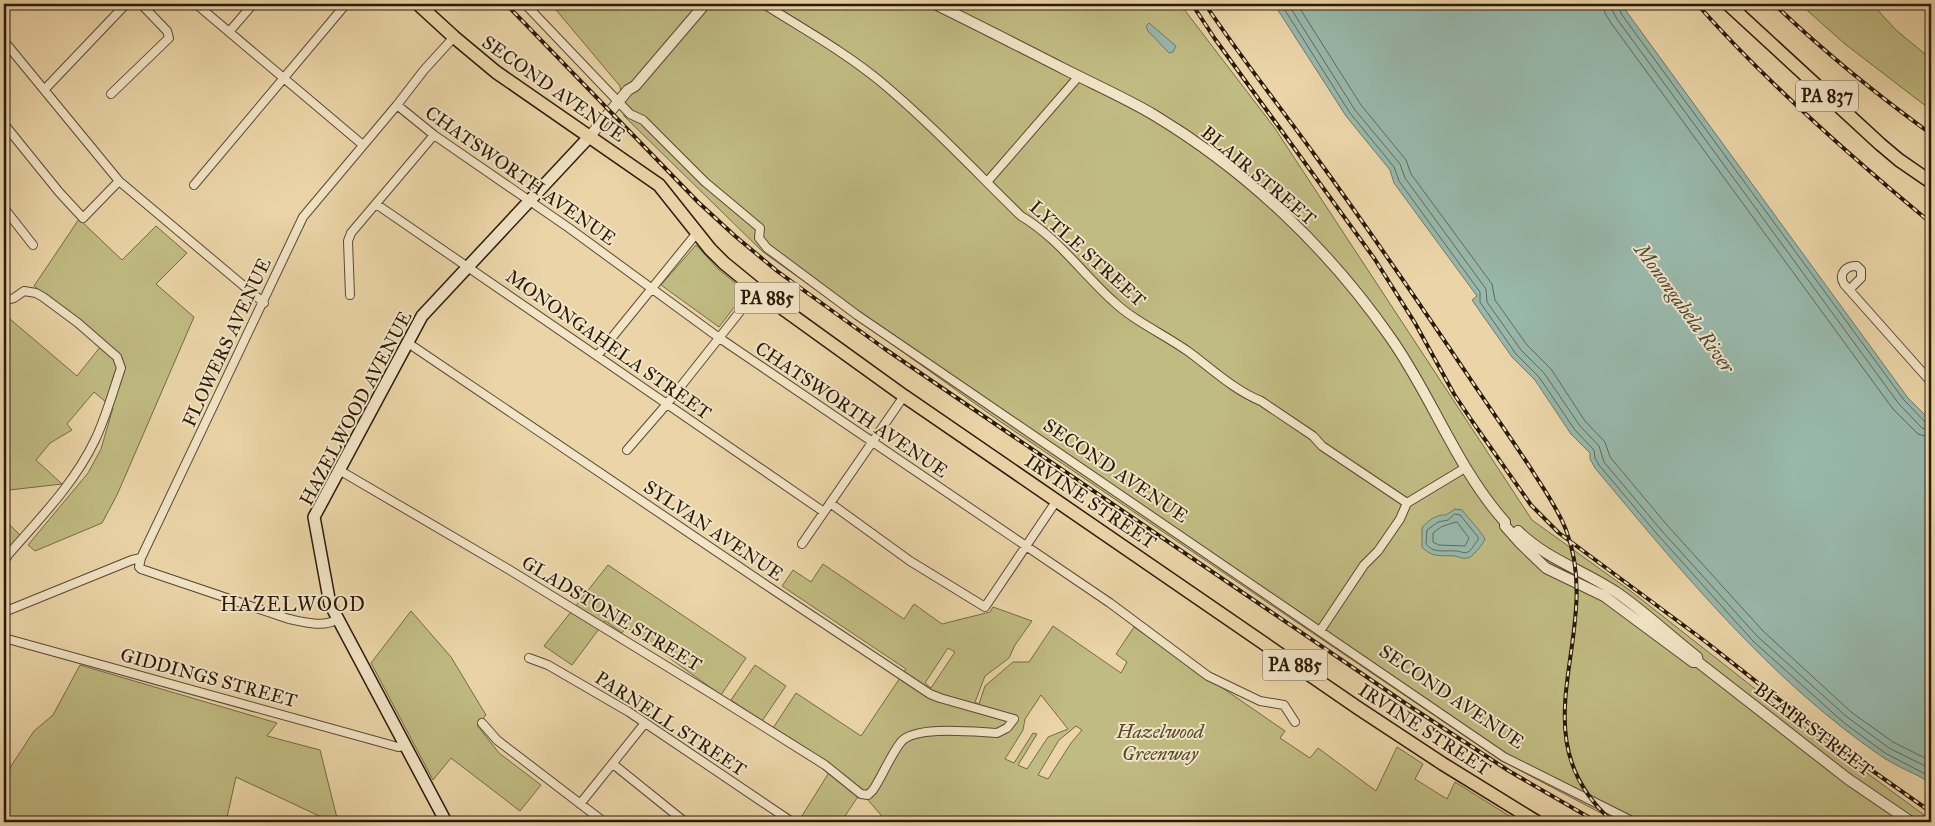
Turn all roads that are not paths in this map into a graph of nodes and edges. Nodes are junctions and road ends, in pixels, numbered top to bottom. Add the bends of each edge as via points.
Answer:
1 (126, 4) edge
2 (141, 4) edge
3 (196, 4) edge
4 (253, 4) edge
5 (346, 4) edge
6 (418, 4) edge
7 (525, 4) edge
8 (696, 4) edge
9 (705, 4) edge
10 (764, 4) edge
11 (935, 4) edge
12 (1728, 4) edge
13 (229, 32) junction
14 (454, 37) junction
15 (4, 41) edge
16 (1079, 76) junction
17 (284, 78) junction
18 (630, 88) junction
19 (45, 89) junction
20 (112, 94) dead end
21 (618, 101) junction
22 (397, 105) junction
23 (4, 124) edge
24 (434, 134) junction
25 (590, 136) junction
26 (363, 145) junction
27 (650, 178) joint
28 (119, 181) junction
29 (987, 182) junction
30 (1931, 182) edge
31 (194, 185) dead end
32 (530, 202) junction
33 (376, 204) junction
34 (4, 208) edge
35 (696, 234) junction
36 (33, 245) dead end
37 (469, 266) junction
38 (651, 288) junction
39 (757, 290) junction
40 (1849, 290) dead end
41 (350, 295) dead end
42 (4, 301) edge
43 (264, 303) junction
44 (718, 337) junction
45 (408, 343) junction
46 (597, 356) junction
47 (1931, 382) edge
48 (904, 396) junction
49 (666, 405) junction
50 (872, 442) junction
51 (626, 450) dead end
52 (1465, 468) junction
53 (339, 470) junction
54 (1057, 500) junction
55 (830, 503) junction
56 (1407, 503) junction
57 (824, 512) junction
58 (802, 544) dead end
59 (1027, 546) junction
60 (141, 558) junction
61 (4, 562) edge
62 (4, 612) edge
63 (337, 619) junction
64 (1320, 631) junction
65 (4, 638) edge
66 (529, 658) dead end
67 (1295, 722) dead end
68 (482, 723) dead end
69 (645, 723) junction
70 (406, 746) junction
71 (613, 764) junction
72 (861, 794) joint
73 (580, 804) junction
74 (446, 822) edge
75 (604, 822) edge
76 (684, 822) edge
77 (792, 822) edge
78 (1537, 822) edge
79 (1634, 822) edge
80 (1911, 822) edge

1 - 19 street
2 - 20 street via 167,31 169,38
3 - 13 street
4 - 13 street
5 - 17 street
6 - 14 main road, SECOND AVENUE / PA 885
7 - 21 street
8 - 18 street, HAZELWOOD AVENUE via 630,82
9 - 18 street, HAZELWOOD AVENUE
10 - 29 street, LYTLE STREET via 879,80
11 - 16 street, BLAIR STREET
12 - 30 main road, PA 837 via 1880,144
13 - 17 street
14 - 22 street, FLOWERS AVENUE
14 - 25 main road, SECOND AVENUE / PA 885 via 496,72
15 - 19 street
16 - 29 street
16 - 52 street, BLAIR STREET via 1171,126 1292,220 1357,293 1390,336 1426,394
17 - 26 street
17 - 31 street
18 - 21 street, HAZELWOOD AVENUE
19 - 28 street
21 - 25 street, HAZELWOOD AVENUE
21 - 64 street, SECOND AVENUE via 630,114 643,120 705,182 760,228 759,238 767,248 856,315
22 - 24 street, CHATSWORTH AVENUE
22 - 26 street, FLOWERS AVENUE
23 - 28 street via 83,218
24 - 32 street, CHATSWORTH AVENUE
24 - 33 street
25 - 27 main road, SECOND AVENUE / PA 885
25 - 32 main road, HAZELWOOD AVENUE
26 - 43 street, FLOWERS AVENUE via 303,217
27 - 35 main road, IRVINE STREET / PA 885 via 668,195
28 - 43 street
29 - 56 street, LYTLE STREET via 1047,235 1115,303
32 - 37 main road, HAZELWOOD AVENUE
32 - 38 street, CHATSWORTH AVENUE
33 - 37 street, MONONGAHELA STREET
33 - 41 street via 348,240
34 - 36 street
35 - 38 street
35 - 39 main road, IRVINE STREET / PA 885
37 - 45 main road, HAZELWOOD AVENUE via 422,316
37 - 46 street, MONONGAHELA STREET
38 - 44 street, CHATSWORTH AVENUE
38 - 46 street
39 - 44 street
39 - 48 main road, IRVINE STREET / PA 885
40 - 47 street
42 - 61 street via 24,291 43,297 117,358 121,368 96,438 84,461 67,487
43 - 60 street, FLOWERS AVENUE
44 - 49 street
44 - 50 street, CHATSWORTH AVENUE
45 - 53 main road, HAZELWOOD AVENUE
45 - 72 street, SYLVAN AVENUE via 930,694 1014,719 1007,728 997,732 928,732 910,736 902,742 873,790 868,795
46 - 49 street, MONONGAHELA STREET
48 - 50 street
48 - 54 main road, IRVINE STREET / PA 885
49 - 51 street
49 - 57 street, MONONGAHELA STREET
50 - 55 street
50 - 59 street, CHATSWORTH AVENUE
52 - 56 street
52 - 80 street, BLAIR STREET via 1505,526 1546,568 1604,596 1693,662 1698,662 1848,779
53 - 63 main road, HAZELWOOD AVENUE via 314,517 330,604
53 - 72 street, GLADSTONE STREET via 517,574 720,699 825,765
54 - 59 street
54 - 78 main road, IRVINE STREET / PA 885 via 1358,708
55 - 57 street
55 - 59 street via 910,561 985,607
56 - 64 street via 1400,519
57 - 58 street
59 - 67 street, CHATSWORTH AVENUE via 1208,676 1260,701 1284,705
60 - 62 street
60 - 63 street via 141,569 289,619 332,623
63 - 70 main road, HAZELWOOD AVENUE
64 - 79 street, SECOND AVENUE via 1504,756
65 - 70 street, GIDDINGS STREET via 398,747
66 - 69 street, PARNELL STREET via 548,665
68 - 73 street via 497,740
69 - 71 street
69 - 77 street, PARNELL STREET
70 - 74 main road, HAZELWOOD AVENUE
71 - 73 street
71 - 76 street
73 - 75 street

